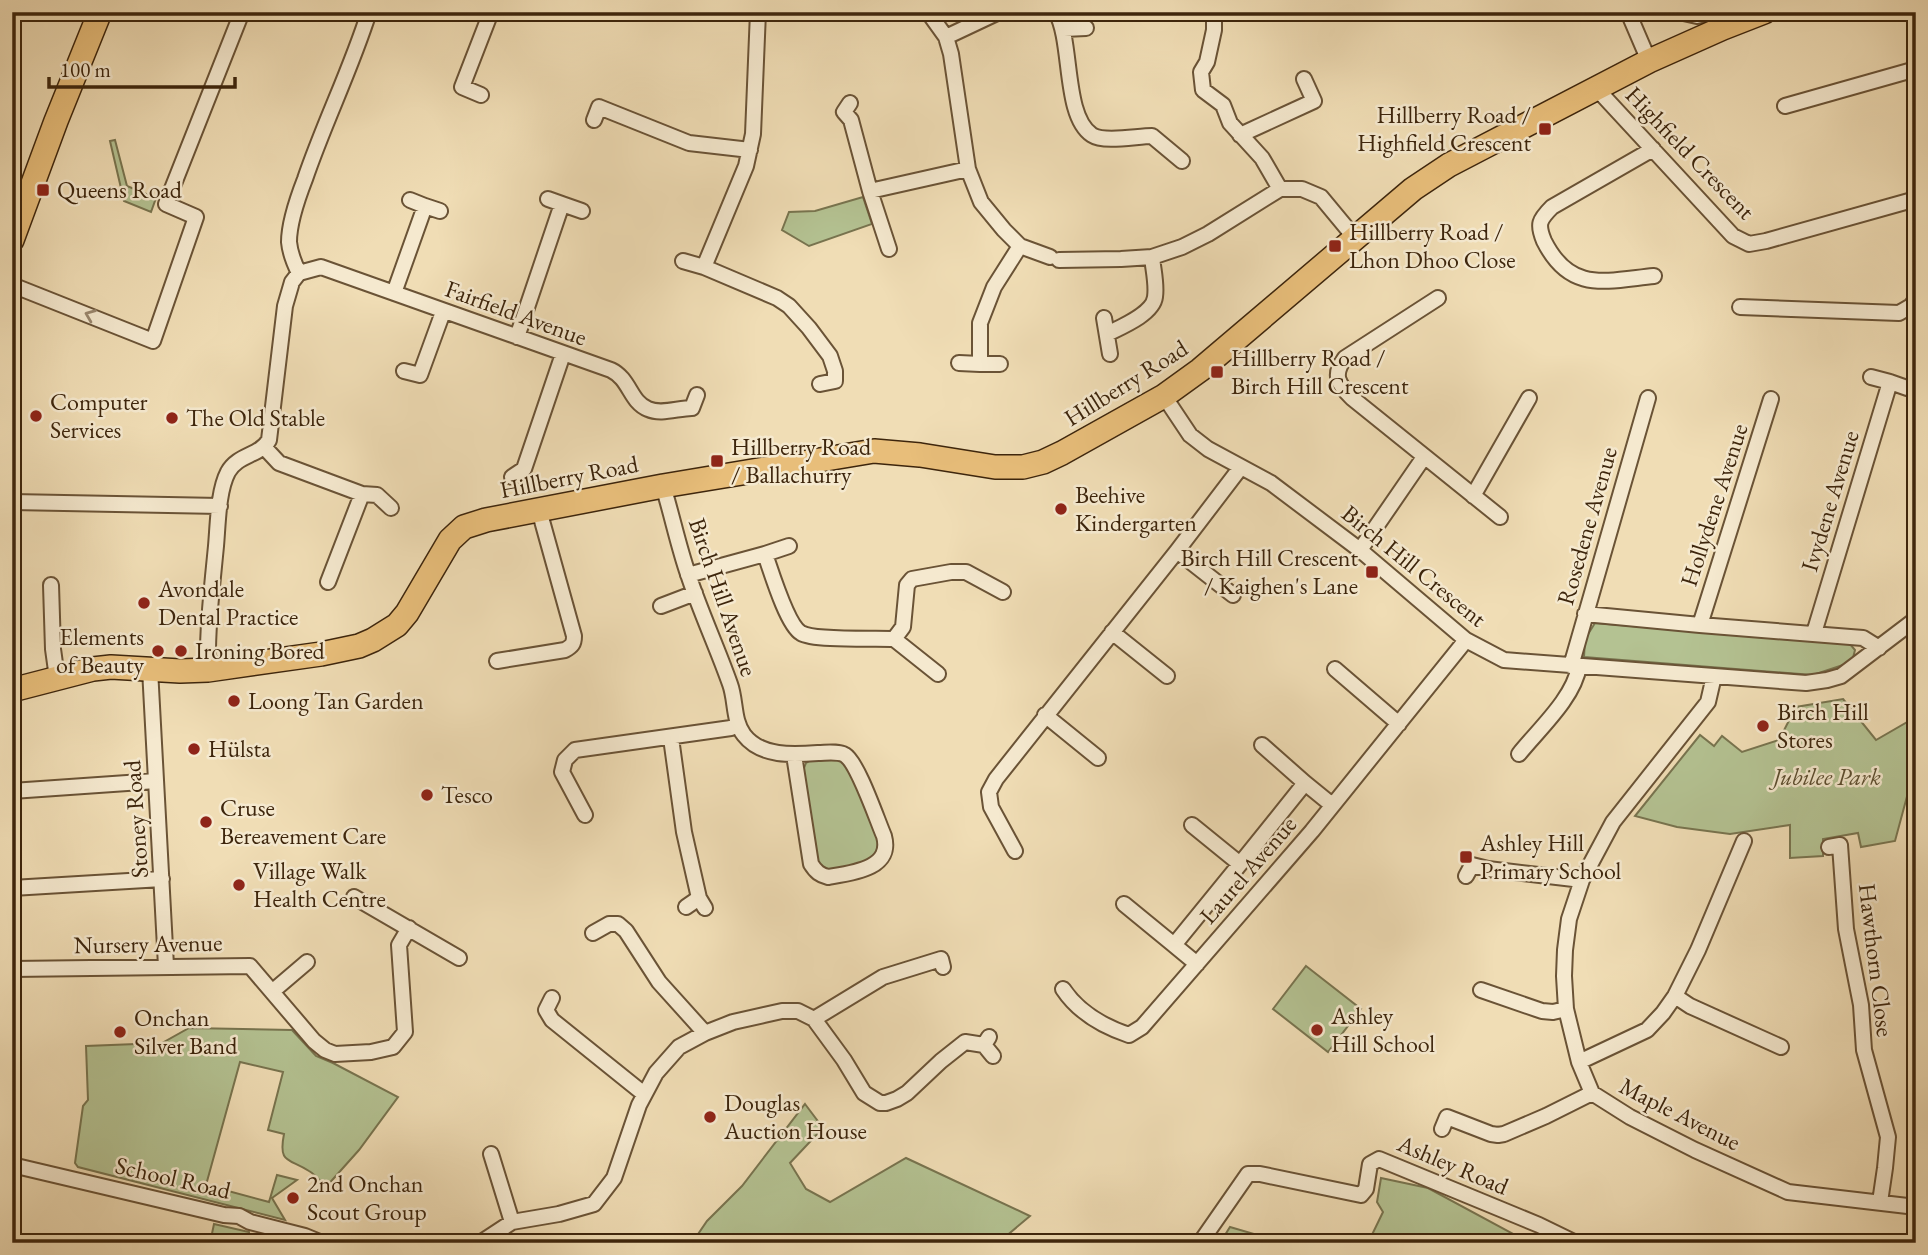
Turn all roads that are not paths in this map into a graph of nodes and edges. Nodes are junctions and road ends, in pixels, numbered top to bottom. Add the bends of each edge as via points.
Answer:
1 (100, 12) edge
2 (242, 12) edge
3 (369, 12) edge
4 (491, 12) edge
5 (758, 12) edge
6 (928, 12) edge
7 (999, 12) edge
8 (1056, 12) edge
9 (1214, 12) edge
10 (1628, 12) edge
11 (1679, 12) edge
12 (1715, 12) edge
13 (1764, 12) edge
14 (1086, 28) dead end
15 (1064, 29) junction
16 (946, 37) junction
17 (1648, 61) junction
18 (1916, 69) edge
19 (1304, 79) dead end
20 (1596, 88) junction
21 (481, 95) dead end
22 (850, 103) dead end
23 (1785, 106) dead end
24 (594, 120) dead end
25 (1240, 135) junction
26 (1653, 149) junction
27 (750, 150) junction
28 (1182, 161) dead end
29 (968, 169) junction
30 (1280, 189) junction
31 (870, 191) junction
32 (1916, 199) edge
33 (440, 211) dead end
34 (582, 211) dead end
35 (1355, 238) junction
36 (12, 240) edge
37 (1020, 246) junction
38 (889, 249) dead end
39 (1152, 257) junction
40 (683, 261) dead end
41 (704, 267) junction
42 (299, 272) junction
43 (1654, 276) dead end
44 (12, 285) edge
45 (394, 293) junction
46 (1438, 298) dead end
47 (1916, 299) edge
48 (1740, 307) dead end
49 (443, 312) junction
50 (1104, 318) dead end
51 (1107, 334) junction
52 (517, 337) junction
53 (563, 354) junction
54 (1110, 354) dead end
55 (959, 363) dead end
56 (980, 364) junction
57 (1000, 364) dead end
58 (404, 371) dead end
59 (420, 375) junction
60 (1871, 377) dead end
61 (435, 381) dead end
62 (1890, 382) junction
63 (820, 384) dead end
64 (1907, 388) dead end
65 (697, 395) dead end
66 (1164, 396) junction
67 (1529, 398) dead end
68 (1648, 398) dead end
69 (1771, 399) dead end
70 (264, 448) junction
71 (1424, 457) junction
72 (1241, 467) junction
73 (512, 477) dead end
74 (663, 486) junction
75 (362, 494) junction
76 (1473, 495) junction
77 (12, 502) edge
78 (220, 506) junction
79 (391, 508) dead end
80 (539, 510) junction
81 (1500, 517) dead end
82 (789, 546) dead end
83 (1360, 550) junction
84 (1177, 551) junction
85 (765, 554) junction
86 (688, 575) junction
87 (328, 582) dead end
88 (51, 585) dead end
89 (1003, 592) dead end
90 (695, 593) junction
91 (1233, 595) dead end
92 (661, 606) dead end
93 (1585, 614) junction
94 (1916, 619) edge
95 (1700, 625) junction
96 (1112, 632) junction
97 (1814, 634) junction
98 (894, 639) junction
99 (1466, 640) junction
100 (1879, 648) junction
101 (497, 661) dead end
102 (1575, 666) junction
103 (150, 669) junction
104 (1335, 669) dead end
105 (208, 670) junction
106 (938, 674) dead end
107 (1167, 676) dead end
108 (1714, 676) junction
109 (57, 678) junction
110 (12, 690) edge
111 (1045, 715) junction
112 (738, 723) junction
113 (1399, 724) junction
114 (671, 738) junction
115 (1262, 745) dead end
116 (1519, 754) dead end
117 (794, 755) junction
118 (1098, 758) dead end
119 (156, 781) junction
120 (1305, 783) junction
121 (12, 791) edge
122 (1332, 805) junction
123 (585, 815) dead end
124 (1192, 825) dead end
125 (1744, 841) dead end
126 (1841, 845) dead end
127 (1015, 851) dead end
128 (1480, 851) dead end
129 (1738, 858) junction
130 (1240, 864) junction
131 (1752, 865) dead end
132 (162, 879) junction
133 (1582, 880) junction
134 (12, 888) edge
135 (354, 897) dead end
136 (1124, 904) dead end
137 (685, 907) dead end
138 (409, 928) junction
139 (593, 933) dead end
140 (1174, 945) junction
141 (459, 958) dead end
142 (307, 962) dead end
143 (1197, 964) junction
144 (166, 966) junction
145 (943, 967) dead end
146 (12, 969) edge
147 (1063, 989) dead end
148 (1481, 990) dead end
149 (273, 991) junction
150 (1675, 996) junction
151 (552, 998) dead end
152 (1566, 1009) junction
153 (814, 1019) junction
154 (711, 1031) junction
155 (1775, 1039) dead end
156 (989, 1046) dead end
157 (1579, 1062) junction
158 (1591, 1093) junction
159 (644, 1094) junction
160 (1446, 1117) dead end
161 (491, 1154) dead end
162 (12, 1165) edge
163 (1880, 1202) junction
164 (1916, 1207) edge
165 (512, 1222) junction
166 (322, 1243) edge
167 (480, 1243) edge
168 (1200, 1243) edge
169 (1576, 1243) edge

1 - 36 highway
2 -> 44 street via 166,204 196,217 153,341
3 - 42 street via 298,198 289,239
4 - 21 street via 458,86
5 - 27 street
6 - 16 street
7 - 16 street
8 - 15 street
9 - 25 street via 1214,30 1201,72 1203,90 1223,105
10 - 17 street
11 - 12 street via 1697,16
13 - 17 highway, Hillberry Road
14 - 15 street
15 - 28 street via 1075,108 1087,130 1106,139 1152,136
16 - 29 street
17 - 20 highway, Hillberry Road
18 - 23 street
19 - 25 street via 1314,101
20 - 26 street, Highfield Crescent
20 - 35 highway, Hillberry Road via 1449,165
22 - 31 street via 844,112 851,120
24 - 27 street via 599,107 689,143
25 - 30 street via 1262,158
26 - 32 street, Highfield Crescent via 1733,236 1749,244
26 - 43 street via 1552,208 1542,217 1539,230 1560,264 1578,278 1600,281
27 - 41 street
29 - 31 street
29 - 37 street via 981,202
30 - 35 street via 1302,188 1321,197
30 - 39 street via 1208,234
31 - 38 street
33 - 45 street via 418,203
34 - 52 street via 555,202
35 - 66 highway, Hillberry Road
37 - 39 street via 1054,258
37 - 56 street via 994,287 980,323
39 - 51 street via 1155,299 1150,308
40 - 41 street
41 - 63 street via 789,306 830,356 835,381
42 - 45 street, Fairfield Avenue via 321,267
42 - 70 street via 285,306 272,427
45 - 49 street, Fairfield Avenue
46 - 71 street via 1345,358 1337,374 1342,388
47 - 48 street via 1899,313
49 - 52 street, Fairfield Avenue
49 - 59 street
50 - 51 street
51 - 54 street
52 - 53 street, Fairfield Avenue
53 - 65 street, Fairfield Avenue via 618,373 637,402 648,409 692,408
53 - 73 street via 524,469
55 - 56 street
56 - 57 street
58 - 59 street
59 - 61 street
60 - 62 street
62 - 64 street
62 - 97 street, Ivydene Avenue
66 - 72 street, Birch Hill Crescent via 1190,435
66 - 74 highway, Hillberry Road via 1062,453 1023,467 874,451
67 - 76 street
68 - 93 street, Rosedene Avenue
69 - 95 street, Hollydene Avenue
70 - 75 street via 279,463
70 - 78 street via 230,469
71 - 76 street
71 - 83 street
72 - 83 street, Birch Hill Crescent via 1271,483
72 - 84 street
74 - 80 highway, Hillberry Road
74 - 86 street, Birch Hill Avenue
75 - 79 street via 377,495
75 - 87 street
76 - 81 street
77 - 78 street
78 - 105 street via 207,635
80 - 101 street via 574,642 565,650
80 - 105 highway, Hillberry Road via 464,527 450,540 402,619 373,640 321,654
82 - 85 street
83 - 99 street, Birch Hill Crescent
84 - 91 street
84 - 96 street
85 - 86 street
85 - 98 street via 790,621 800,633
86 - 90 street, Birch Hill Avenue
88 - 109 street
89 - 98 street via 967,572 912,579 907,585 903,627
90 - 92 street
90 - 112 street, Birch Hill Avenue via 731,687
93 - 95 street
93 - 102 street, Rosedene Avenue
94 - 100 street, Birch Hill Crescent
95 - 97 street
96 - 107 street
96 - 111 street
97 - 100 street via 1863,638
98 - 106 street
99 - 102 street, Birch Hill Crescent via 1504,660
99 - 113 street, Laurel Avenue
100 - 108 street, Birch Hill Crescent via 1841,676 1827,680 1806,683
102 - 108 street, Birch Hill Crescent
102 - 116 street, Rosedene Avenue via 1573,686 1563,702
103 - 105 highway
103 - 109 highway via 111,667
103 - 119 street, Stoney Road
104 - 113 street
108 - 133 street, Maple Avenue via 1708,702 1613,822
109 - 110 highway
111 - 118 street
111 - 127 street via 989,792 990,807
112 - 114 street
112 - 117 street via 742,733 762,749
113 - 122 street, Laurel Avenue
114 - 123 street via 575,750 565,760 562,772
114 - 137 street via 684,832 702,903
115 - 120 street, Laurel Avenue
117 - 117 street via 845,755 855,768 886,845 873,866 828,877 815,871
119 - 121 street
119 - 132 street, Stoney Road
120 - 122 street, Laurel Avenue
120 - 130 street, Laurel Avenue
122 - 143 street, Laurel Avenue
124 - 130 street, Laurel Avenue
125 - 129 street
126 - 163 street, Hawthorn Close via 1846,929 1861,1005 1864,1050 1888,1137
128 - 133 street via 1469,870
129 - 131 street
129 - 150 street
130 - 140 street, Laurel Avenue
132 - 134 street
132 - 144 street, Stoney Road
133 - 152 street, Maple Avenue via 1565,950
135 - 138 street
136 - 140 street
138 - 141 street
138 - 149 street, Nursery Avenue via 399,945 405,1032 393,1047 335,1054 325,1050
139 - 154 street via 609,923 626,930 659,982
140 - 143 street
142 - 149 street
143 - 147 street, Laurel Avenue via 1142,1027 1129,1035 1084,1013
144 - 146 street, Nursery Avenue
144 - 149 street, Nursery Avenue via 250,966
145 - 153 street via 941,959 883,977
148 - 152 street via 1542,1011
150 - 155 street
150 - 157 street via 1647,1030
151 - 159 street via 546,1010 552,1020
152 - 157 street, Maple Avenue
153 - 154 street via 797,1011 782,1011
153 - 156 street via 864,1093 880,1103 907,1093 965,1042
154 - 159 street via 678,1047
157 - 158 street, Maple Avenue
158 - 160 street via 1498,1135
158 - 163 street, Maple Avenue via 1695,1150 1788,1192
159 - 165 street via 614,1178 594,1205
161 - 165 street
162 - 166 street, School Road via 239,1216
163 - 164 street, Maple Avenue
165 - 167 street
168 - 169 street, Ashley Road via 1248,1174 1361,1195 1370,1164 1379,1158

